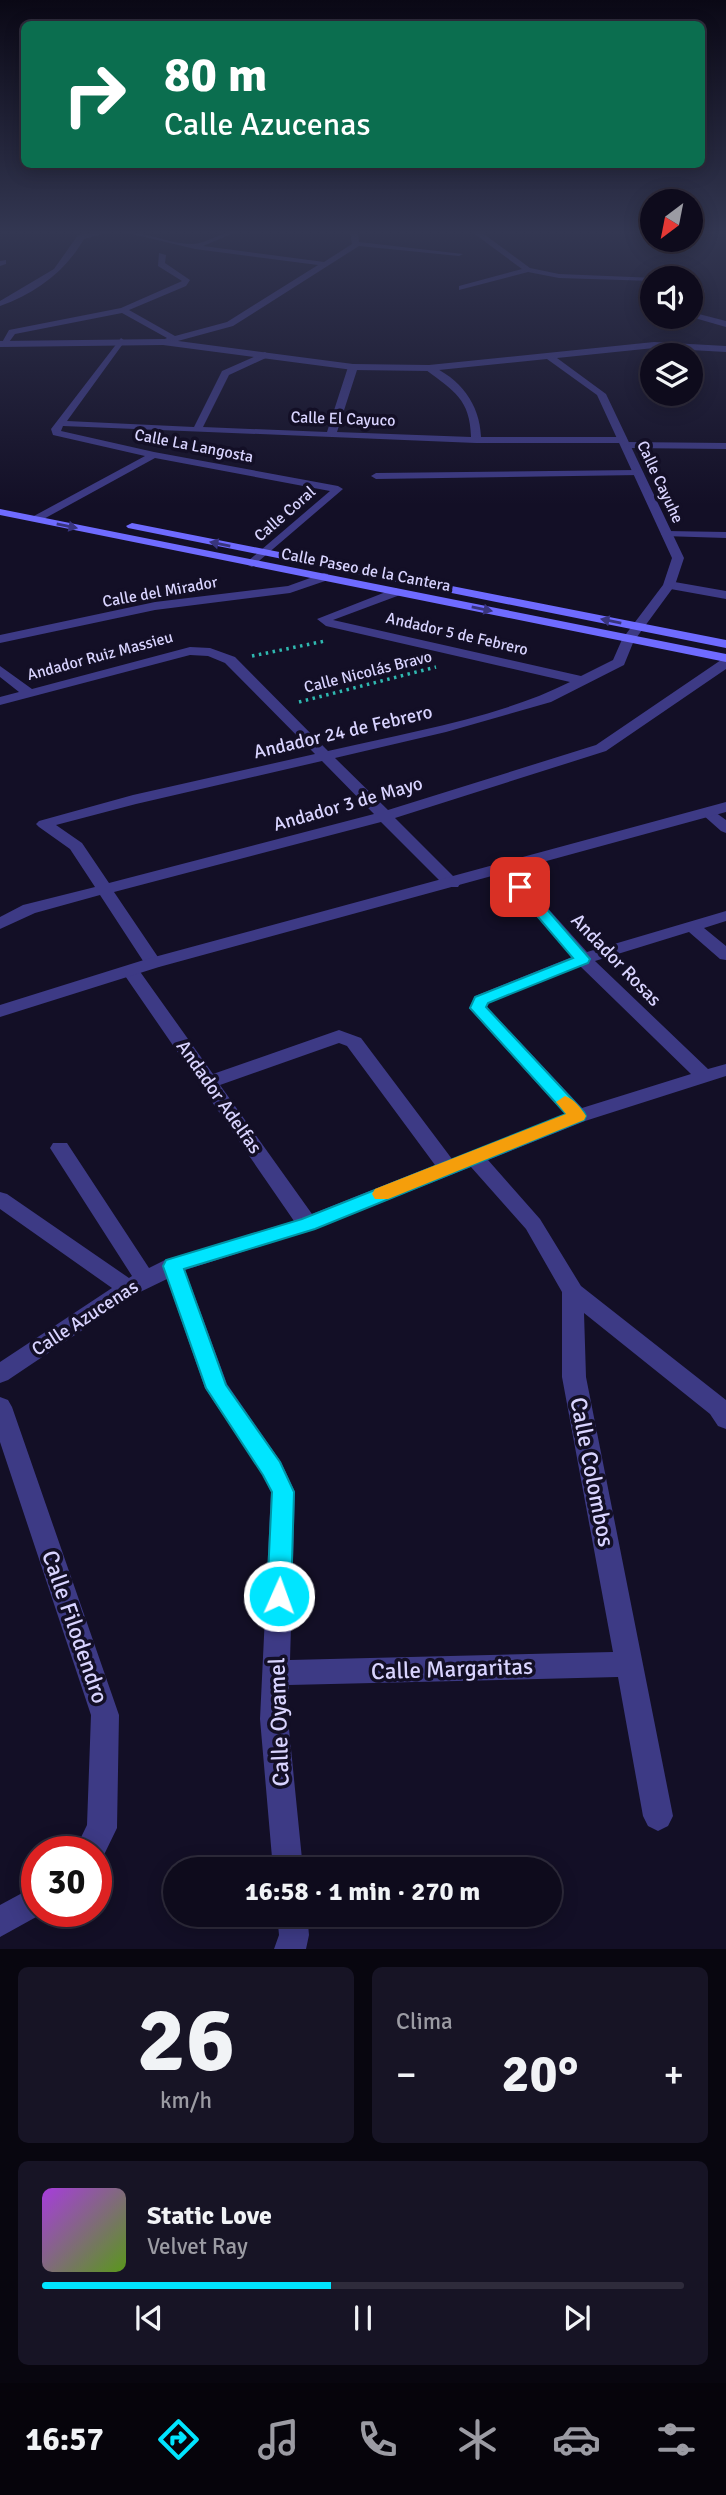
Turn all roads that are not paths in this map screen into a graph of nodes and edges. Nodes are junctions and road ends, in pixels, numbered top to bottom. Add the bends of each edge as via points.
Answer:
1 (58, 323) edge
2 (146, 323) edge
3 (232, 323) edge
4 (174, 339) junction
5 (121, 341) junction
6 (163, 342) junction
7 (2, 344) edge
8 (726, 349) edge
9 (546, 354) junction
10 (265, 355) junction
11 (353, 367) junction
12 (429, 368) junction
13 (62, 423) junction
14 (197, 430) junction
15 (331, 434) junction
16 (476, 440) junction
17 (625, 443) junction
18 (726, 446) edge
19 (154, 455) junction
20 (636, 473) junction
21 (376, 476) dead end
22 (338, 489) joint
23 (0, 500) edge
24 (52, 510) junction
25 (0, 512) edge
26 (36, 519) junction
27 (667, 534) junction
28 (726, 535) edge
29 (265, 552) junction
30 (251, 563) junction
31 (324, 578) junction
32 (669, 585) junction
33 (396, 592) junction
34 (726, 595) edge
35 (632, 632) junction
36 (0, 639) edge
37 (726, 643) edge
38 (726, 660) edge
39 (0, 670) edge
40 (584, 681) junction
41 (29, 693) junction
42 (0, 701) edge
43 (325, 755) junction
44 (726, 807) edge
45 (708, 812) junction
46 (385, 816) junction
47 (726, 828) edge
48 (504, 869) junction
49 (452, 884) junction
50 (104, 891) junction
51 (726, 916) edge
52 (0, 924) edge
53 (692, 926) junction
54 (726, 955) edge
55 (583, 959) junction
56 (153, 963) junction
57 (130, 970) junction
58 (0, 1011) edge
59 (726, 1070) edge
60 (703, 1075) junction
61 (209, 1082) junction
62 (578, 1116) junction
63 (60, 1148) dead end
64 (474, 1157) junction
65 (447, 1167) junction
66 (0, 1199) edge
67 (308, 1224) junction
68 (173, 1266) junction
69 (137, 1284) junction
70 (573, 1292) junction
71 (0, 1374) edge
72 (0, 1407) edge
73 (726, 1419) edge
74 (628, 1664) junction
75 (276, 1674) junction
76 (658, 1816) dead end
77 (98, 1836) edge
78 (287, 1857) edge
79 (21, 1910) edge
80 (0, 1922) edge
81 (293, 1927) edge
82 (290, 1949) edge

1 - 7 street via 12,332
2 - 4 street
3 - 4 street
4 - 6 street
5 - 6 street
5 - 7 street
5 - 13 street
6 - 10 street
8 - 9 street via 654,345
9 - 12 street
9 - 17 street, Calle Cayuhe via 601,394
10 - 11 street
10 - 14 street via 225,373
11 - 12 street
11 - 15 street
12 - 16 street via 469,401 476,416
13 - 14 street, Calle El Cayuco
13 - 19 street, Calle La Langosta via 56,429 64,436
14 - 15 street, Calle El Cayuco
15 - 16 street, Calle El Cayuco
16 - 17 street, Calle El Cayuco
17 - 18 street, Calle El Cayuco
17 - 20 street, Calle Cayuhe
19 - 22 street, Calle La Langosta
19 - 24 street
20 - 21 street
20 - 27 street, Calle Cayuhe
22 - 29 street, Calle Coral
23 - 24 main road, Calle Paseo de la Cantera
24 - 26 street
29 -> 24 main road, Calle Paseo de la Cantera
25 - 26 main road, Calle Paseo de la Cantera
26 -> 30 main road, Calle Paseo de la Cantera
27 - 28 street
27 - 32 street, Calle Cayuhe via 678,558
29 - 30 street, Calle Coral
35 -> 29 main road, Calle Paseo de la Cantera
30 - 31 main road, Calle Paseo de la Cantera
31 - 33 main road, Calle Paseo de la Cantera
31 - 36 street, Calle del Mirador via 290,589 155,606
32 - 34 street
32 - 35 street, Calle Cayuhe
33 -> 35 main road, Calle Paseo de la Cantera
33 - 40 street, Andador 5 de Febrero via 323,619
35 - 37 main road, Calle Paseo de la Cantera
35 - 38 main road, Calle Paseo de la Cantera
35 - 40 street, Andador 24 de Febrero via 619,662
38 - 46 street, Andador 3 de Mayo via 601,748
39 - 41 street
40 - 43 street, Andador 24 de Febrero via 546,699 467,722
41 - 42 street, Andador Ruiz Massieu
41 - 43 street, Andador Ruiz Massieu via 190,651 210,652 230,660
43 - 46 street
43 - 50 street, Andador 24 de Febrero via 44,824 76,846
44 - 45 street
45 - 47 street
45 - 48 street
46 - 49 street
46 - 50 street, Andador 3 de Mayo
48 - 49 street
48 - 55 street, Andador Rosas
49 - 56 street
50 - 52 street, Andador 3 de Mayo via 29,909
50 - 56 street
51 - 53 street
53 - 54 street
53 - 55 street
55 - 60 street, Andador Rosas
55 - 62 street via 481,1000 478,1008
56 - 57 street
57 - 58 street
57 - 61 street, Andador Adelfas
59 - 60 street, Calle Azucenas
60 - 62 street, Calle Azucenas
61 - 65 street via 339,1036 354,1042
61 - 67 street, Andador Adelfas
62 - 64 street, Calle Azucenas
63 - 69 street
64 - 65 street, Calle Azucenas
64 - 70 street, Calle Colombos via 533,1224
65 - 67 street, Calle Azucenas
66 - 69 street
67 - 68 street, Calle Azucenas
68 - 69 street, Calle Azucenas
68 - 75 street, Calle Oyamel via 217,1388 283,1492
69 - 71 street, Calle Azucenas
70 - 73 street via 718,1407
70 - 74 street, Calle Colombos via 574,1377
72 - 77 street, Calle Filodendro via 105,1715 102,1828
74 - 75 street, Calle Margaritas
74 - 76 street, Calle Colombos
75 - 78 street, Calle Oyamel via 274,1719
79 - 80 street
81 - 82 street

